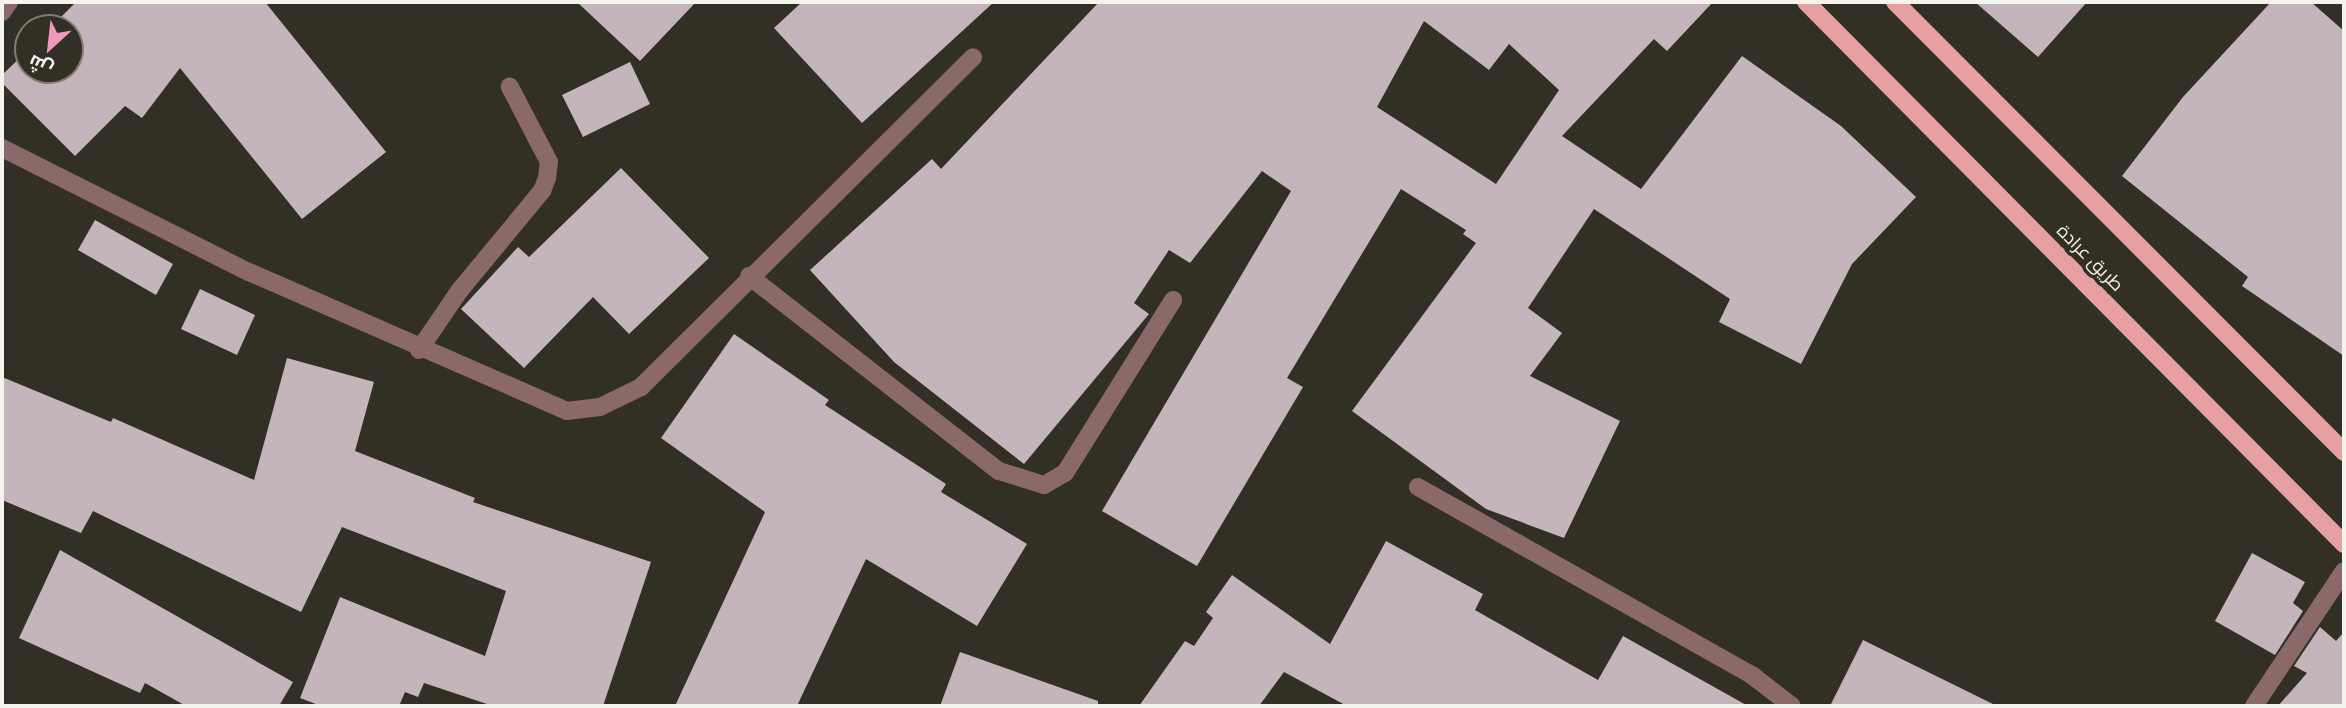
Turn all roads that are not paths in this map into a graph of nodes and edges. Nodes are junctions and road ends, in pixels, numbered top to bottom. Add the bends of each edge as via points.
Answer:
1 (9, 2) edge
2 (1805, 2) edge
3 (1895, 2) edge
4 (2, 12) edge
5 (973, 57) dead end
6 (510, 86) dead end
7 (2, 148) edge
8 (749, 276) junction
9 (1173, 300) dead end
10 (419, 350) junction
11 (2344, 452) edge
12 (1418, 487) dead end
13 (2344, 544) edge
14 (2344, 571) edge
15 (1792, 706) edge
16 (2254, 706) edge

1 - 4 street
2 - 13 main road, طريق عرادة
3 - 11 main road
5 - 8 street
6 - 10 street via 550,162 547,178 542,191 460,290
7 - 10 street via 68,185
8 - 9 street via 999,471 1044,485 1065,472
8 - 10 street via 641,387 600,407 567,411
12 - 15 street via 1753,676
14 - 16 street

